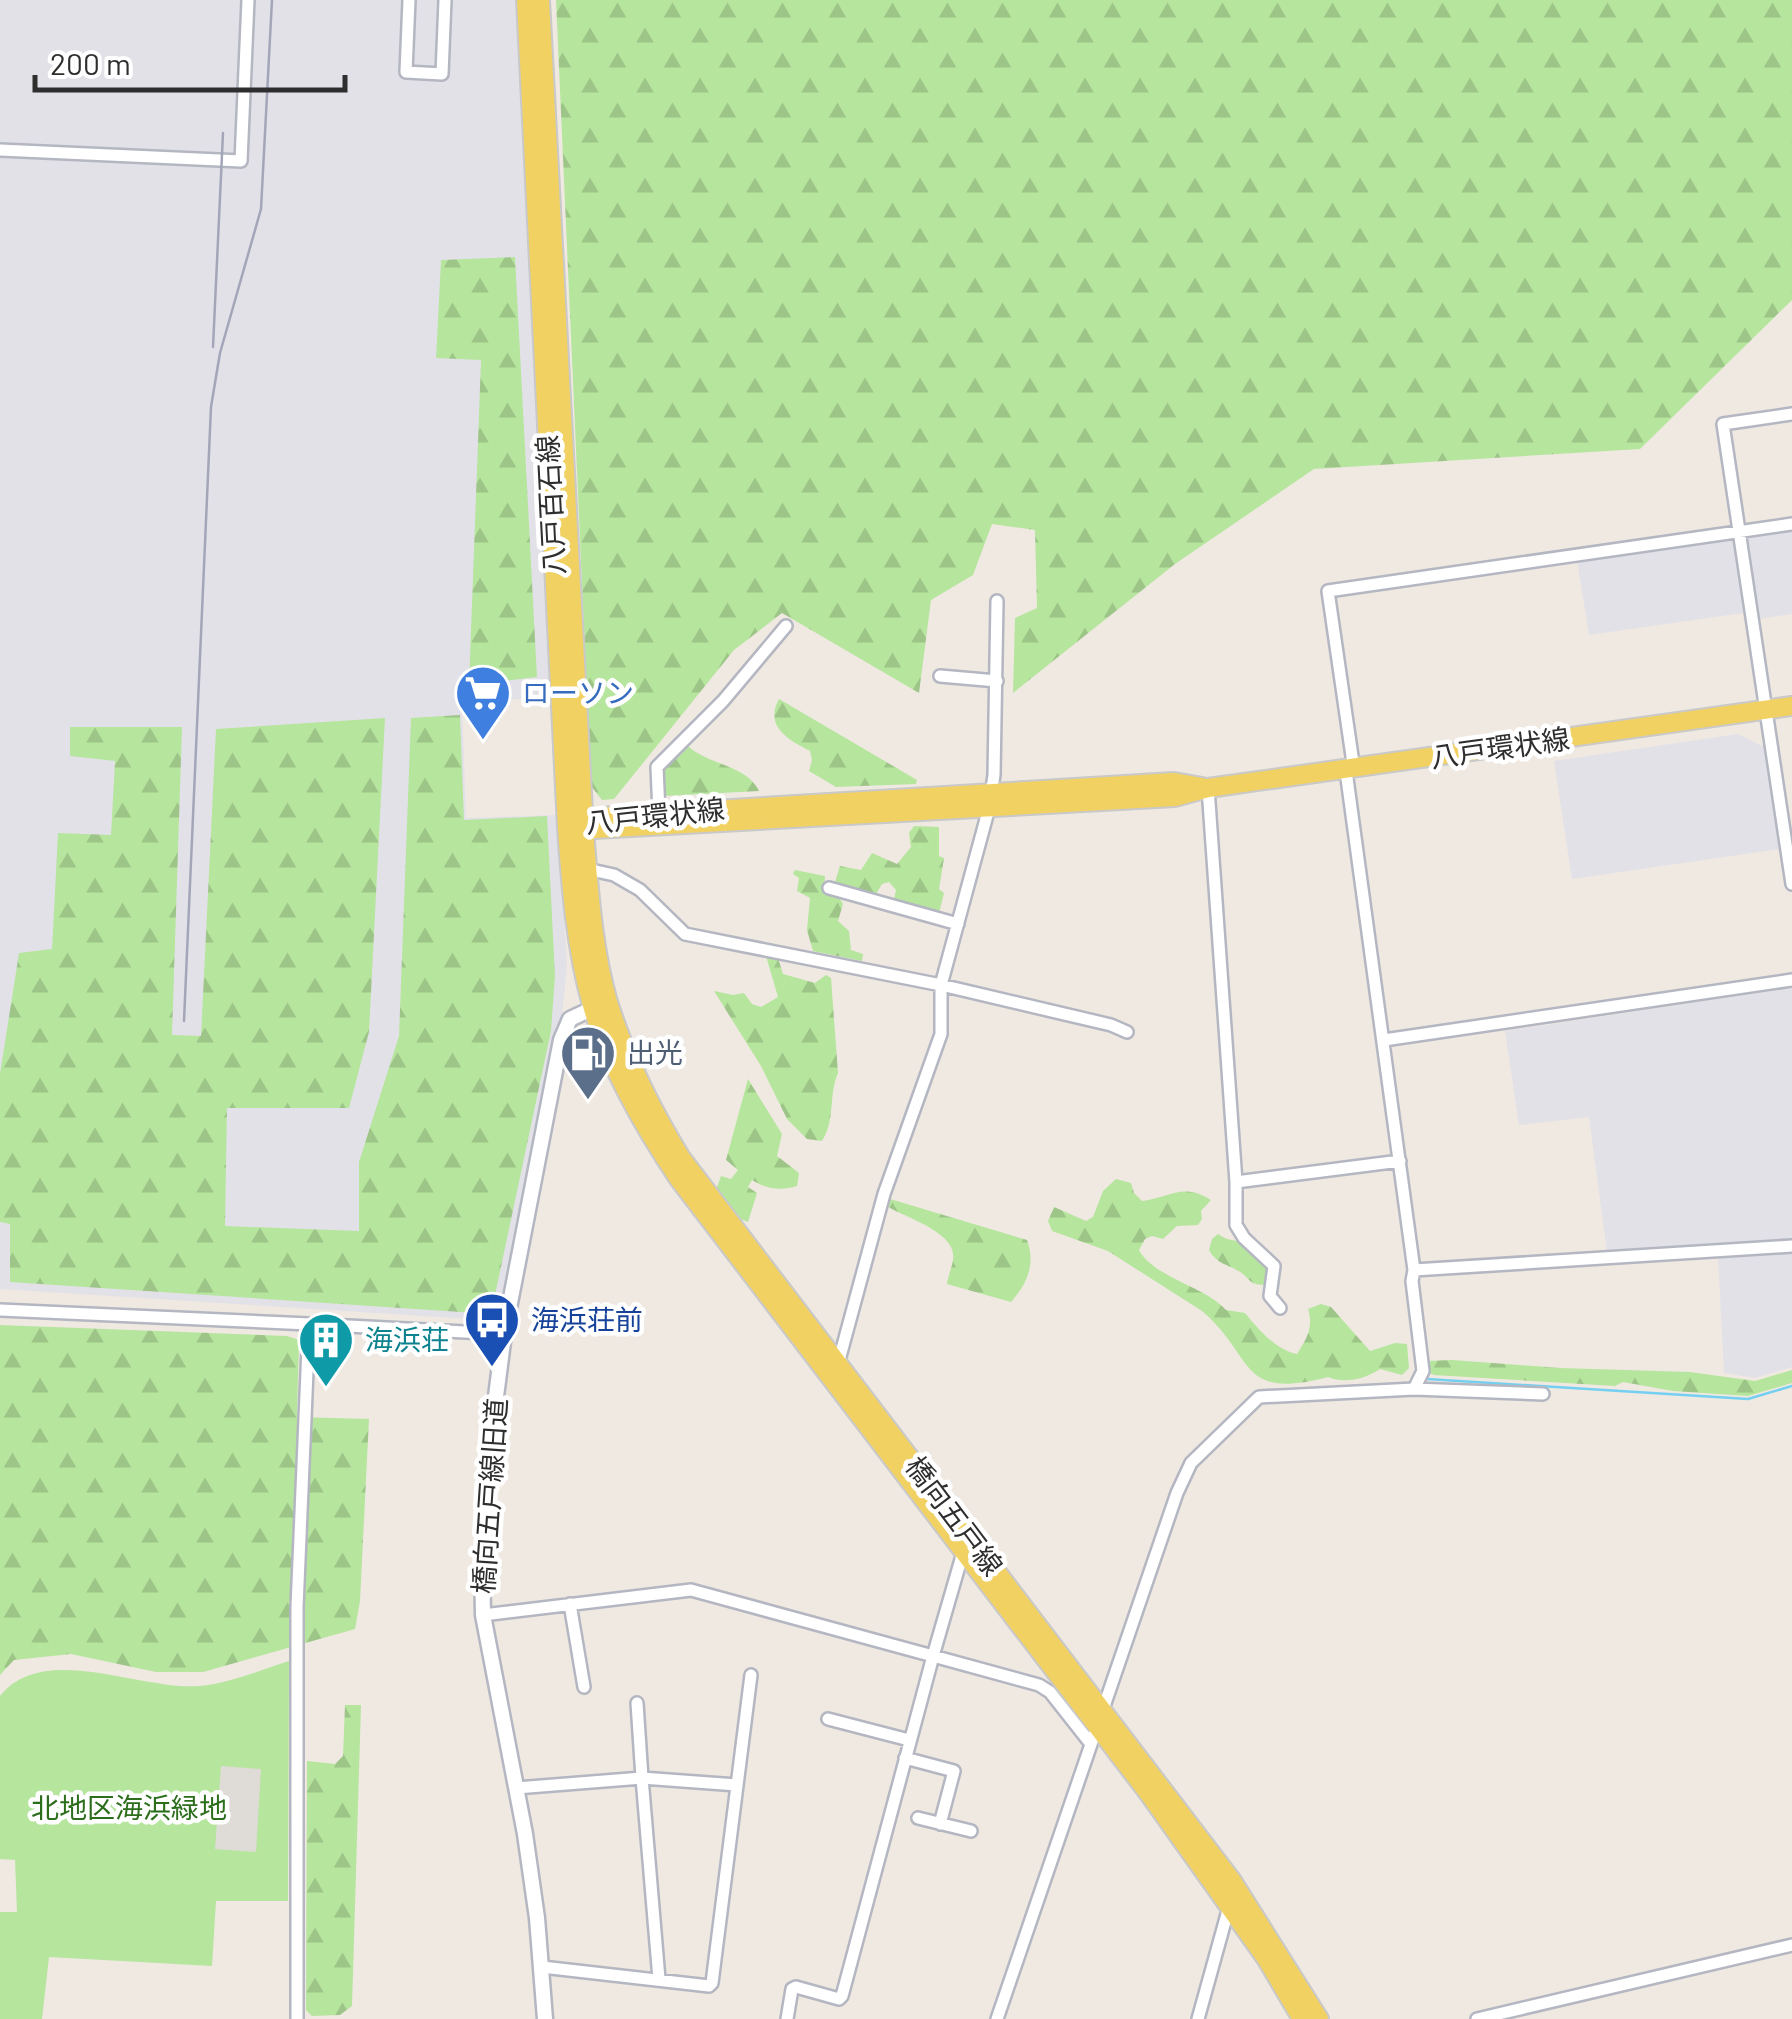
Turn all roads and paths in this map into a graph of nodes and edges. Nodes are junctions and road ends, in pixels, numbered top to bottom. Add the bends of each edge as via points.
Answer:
1 (248, 0) edge
2 (408, 0) edge
3 (445, 0) edge
4 (526, 0) edge
5 (540, 0) edge
6 (0, 150) edge
7 (1792, 414) edge
8 (1792, 524) edge
9 (1739, 532) junction
10 (997, 601) dead end
11 (786, 626) dead end
12 (940, 676) dead end
13 (997, 680) junction
14 (1792, 706) edge
15 (1766, 710) junction
16 (1350, 770) junction
17 (1208, 788) junction
18 (990, 801) junction
19 (659, 813) junction
20 (578, 826) junction
21 (587, 869) junction
22 (1792, 884) edge
23 (829, 888) dead end
24 (958, 924) junction
25 (1792, 980) edge
26 (941, 986) junction
27 (600, 1005) junction
28 (1128, 1032) dead end
29 (1384, 1040) junction
30 (1400, 1160) junction
31 (1236, 1182) junction
32 (1792, 1246) edge
33 (1414, 1270) junction
34 (1280, 1308) dead end
35 (0, 1310) edge
36 (309, 1324) junction
37 (504, 1334) junction
38 (835, 1372) junction
39 (1414, 1389) junction
40 (1542, 1394) dead end
41 (965, 1543) junction
42 (570, 1604) junction
43 (483, 1615) junction
44 (933, 1656) junction
45 (751, 1675) dead end
46 (584, 1687) dead end
47 (637, 1703) dead end
48 (828, 1719) dead end
49 (1090, 1723) junction
50 (909, 1740) junction
51 (904, 1758) junction
52 (642, 1778) junction
53 (737, 1785) junction
54 (516, 1788) junction
55 (918, 1818) dead end
56 (940, 1824) junction
57 (970, 1832) dead end
58 (1230, 1905) junction
59 (1792, 1945) edge
60 (542, 1967) junction
61 (659, 1978) junction
62 (296, 2019) edge
63 (545, 2019) edge
64 (788, 2019) edge
65 (996, 2019) edge
66 (1198, 2019) edge
67 (1302, 2019) edge
68 (1319, 2019) edge
69 (1477, 2019) edge

1 - 6 street via 241,160
2 - 3 street via 406,72 442,74
4 - 20 main road, 八戸百石線
5 - 20 main road, 八戸百石線
7 - 9 street via 1724,424
8 - 9 street
9 - 15 street
9 - 16 street via 1328,591
10 - 13 street
11 - 19 street via 657,768
12 - 13 street
13 - 18 street
14 - 15 main road, 八戸環状線
15 - 16 main road, 八戸環状線
15 - 22 street
16 - 17 main road, 八戸環状線
16 - 29 street
17 - 18 main road, 八戸環状線 via 1174,782
17 - 31 street
18 - 19 main road, 八戸環状線
18 - 20 main road, 八戸環状線
18 - 24 street
19 - 20 main road, 八戸環状線
20 - 21 main road, 八戸百石線
20 - 27 main road, 八戸百石線 via 574,910
21 - 26 street via 640,890 684,934
21 - 27 main road, 八戸百石線
23 - 24 street
24 - 26 street
25 - 29 street
26 - 28 street
26 - 38 street via 942,1034 884,1194
27 - 37 street, 橋向五戸線旧道 via 564,1028
27 - 38 main road, 橋向五戸線 via 629,1096 662,1154
29 - 30 street
30 - 31 street
30 - 33 street
31 - 34 street via 1236,1225 1274,1266 1270,1296
32 - 33 street
33 - 39 street via 1423,1372
35 - 36 street
36 - 37 street
36 - 62 street via 297,1607
37 - 43 street, 橋向五戸線旧道 via 484,1522
38 - 41 main road, 橋向五戸線
39 - 40 street
39 - 49 street via 1259,1397 1230,1422 1191,1463 1176,1493
41 - 44 street
41 - 49 main road, 橋向五戸線
42 - 43 street
42 - 44 street via 691,1590
42 - 46 street
43 - 54 street, 橋向五戸線旧道
44 - 49 street via 1039,1685
44 - 50 street
45 - 53 street
47 - 52 street
48 - 50 street
49 - 58 main road, 橋向五戸線
49 - 65 street
49 - 68 main road, 橋向五戸線 via 1232,1881
50 - 51 street
51 - 56 street via 954,1772
51 - 64 street via 842,1996 796,1987
52 - 53 street
52 - 54 street
52 - 61 street
53 - 61 street via 712,1983
54 - 60 street, 橋向五戸線旧道
55 - 56 street
56 - 57 street
58 - 66 street
58 - 67 main road, 橋向五戸線
59 - 69 street
60 - 61 street
60 - 63 street, 橋向五戸線旧道

